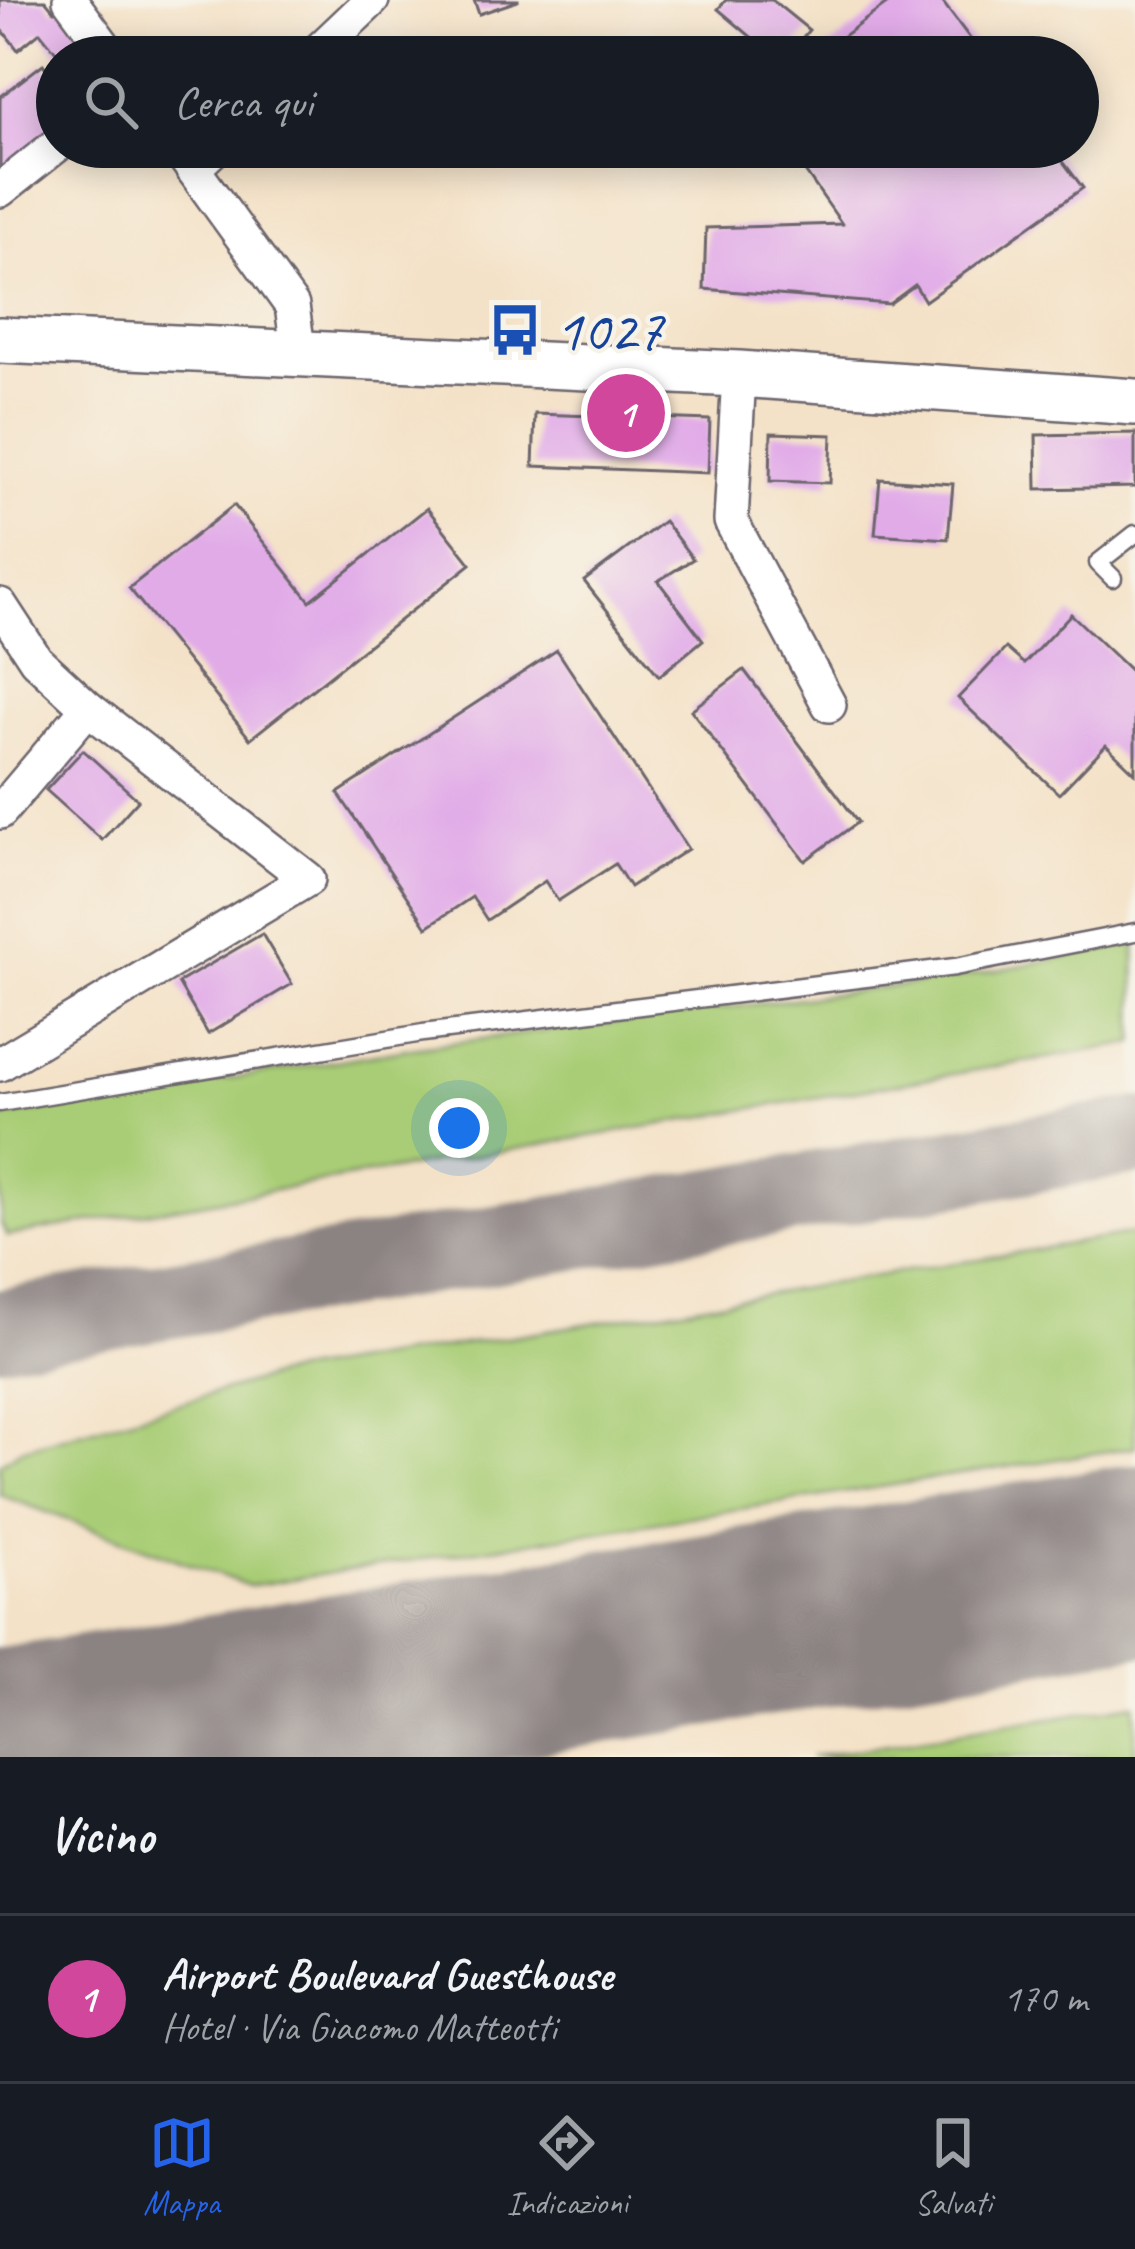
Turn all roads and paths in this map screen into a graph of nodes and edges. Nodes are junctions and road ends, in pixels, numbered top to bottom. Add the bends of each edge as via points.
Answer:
1 (70, 0) edge
2 (372, 0) edge
3 (97, 36) edge
4 (334, 36) edge
5 (36, 162) edge
6 (204, 168) edge
7 (0, 190) edge
8 (0, 340) edge
9 (299, 355) junction
10 (739, 374) junction
11 (1135, 402) edge
12 (1135, 534) edge
13 (1113, 578) dead end
14 (0, 604) edge
15 (829, 705) dead end
16 (88, 708) junction
17 (0, 812) edge
18 (1135, 932) edge
19 (0, 1064) edge
20 (0, 1103) edge

1 - 3 street
2 - 4 street
5 - 7 street
6 - 9 street via 292,306
8 - 9 street
9 - 10 street
10 - 11 street
10 - 15 street via 730,521
12 - 13 lane via 1098,563
14 - 16 street via 36,660
16 - 17 street
16 - 19 street via 308,879
18 - 20 lane via 955,967 424,1033

